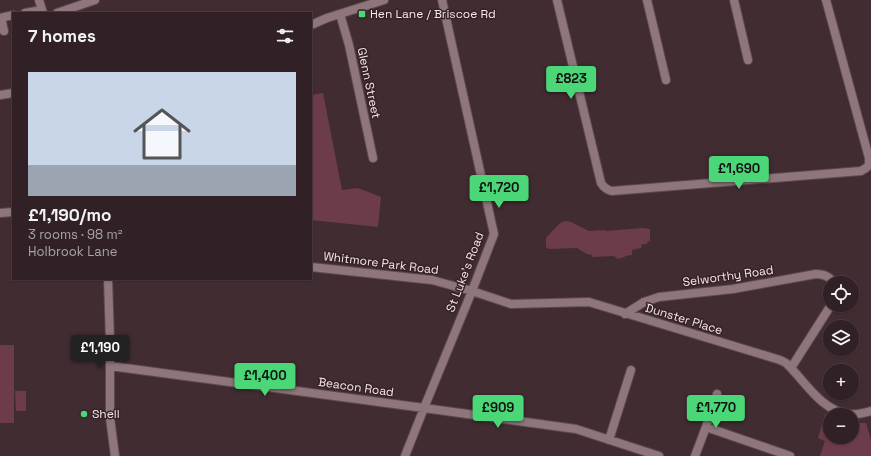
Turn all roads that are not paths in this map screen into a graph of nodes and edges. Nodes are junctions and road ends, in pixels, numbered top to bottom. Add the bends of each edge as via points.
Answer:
1 (39, 0) edge
2 (95, 0) edge
3 (384, 0) edge
4 (442, 0) edge
5 (557, 0) edge
6 (647, 0) edge
7 (734, 0) edge
8 (826, 0) edge
9 (43, 11) edge
10 (60, 12) edge
11 (340, 14) junction
12 (12, 15) edge
13 (1, 18) edge
14 (312, 25) edge
15 (4, 31) dead end
16 (748, 60) dead end
17 (666, 80) dead end
18 (12, 93) edge
19 (0, 95) edge
20 (373, 158) dead end
21 (870, 166) edge
22 (12, 212) edge
23 (0, 213) edge
24 (312, 267) edge
25 (826, 276) edge
26 (108, 280) edge
27 (472, 291) junction
28 (827, 312) edge
29 (625, 314) junction
30 (110, 366) junction
31 (791, 368) junction
32 (631, 370) dead end
33 (717, 394) dead end
34 (424, 408) junction
35 (871, 412) edge
36 (706, 427) junction
37 (610, 440) junction
38 (115, 456) edge
39 (405, 456) edge
40 (659, 456) edge
41 (695, 456) edge
42 (790, 456) edge

1 - 9 street
2 - 10 street
3 - 11 street
4 - 27 street, St Luke's Road via 494,234
5 - 21 street via 601,183 605,188 612,191 861,171
6 - 17 street
7 - 16 street
8 - 21 street
11 - 14 street
11 - 20 street, Glenn Street
12 - 13 street
13 - 15 street
18 - 19 street
22 - 23 street
24 - 27 street, Whitmore Park Road via 432,280
25 - 29 street, Selworthy Road via 816,274 733,289 659,297 644,302
26 - 30 street
27 - 29 street, Dunster Place via 511,304 589,302
27 - 34 street, St Luke's Road
28 - 31 street
29 - 31 street, Dunster Place via 780,360
30 - 34 street, Beacon Road
30 - 38 street via 110,418
31 - 35 street, Dunster Place via 825,405 849,414
32 - 37 street
33 - 36 street
34 - 37 street, Beacon Road via 576,429
34 - 39 street, St Luke's Road
36 - 41 street
36 - 42 street
37 - 40 street, Beacon Road

